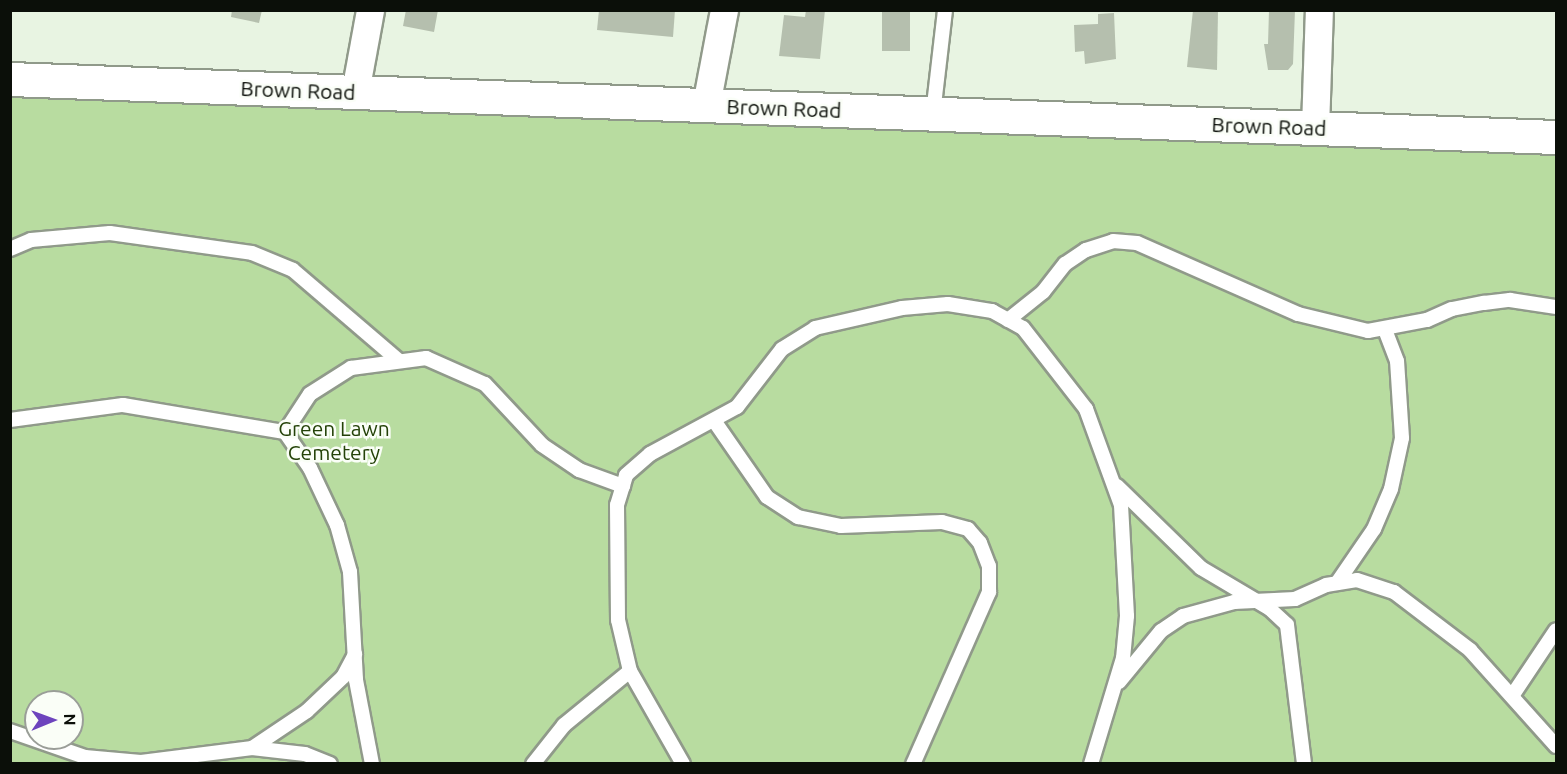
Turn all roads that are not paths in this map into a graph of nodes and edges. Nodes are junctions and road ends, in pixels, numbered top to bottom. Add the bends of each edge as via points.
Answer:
1 (370, 10) edge
2 (724, 10) edge
3 (945, 10) edge
4 (1319, 10) edge
5 (10, 79) edge
6 (355, 92) junction
7 (706, 105) junction
8 (933, 114) junction
9 (1315, 128) junction
10 (1557, 137) edge
11 (10, 249) edge
12 (1557, 307) edge
13 (1008, 320) junction
14 (1385, 329) junction
15 (398, 360) junction
16 (10, 420) edge
17 (715, 422) junction
18 (285, 432) junction
19 (1112, 480) junction
20 (623, 486) junction
21 (1337, 584) junction
22 (1257, 602) junction
23 (1557, 630) edge
24 (356, 651) junction
25 (630, 671) junction
26 (1113, 691) junction
27 (1512, 696) junction
28 (10, 731) edge
29 (1557, 746) edge
30 (252, 748) junction
31 (140, 763) edge
32 (330, 764) edge
33 (372, 764) edge
34 (533, 764) edge
35 (683, 764) edge
36 (913, 764) edge
37 (1091, 764) edge
38 (1304, 764) edge

1 - 6 street
2 - 7 street
3 - 8 lane
4 - 9 street
5 - 6 main road, Brown Road
6 - 7 main road, Brown Road
7 - 8 main road, Brown Road
8 - 9 main road, Brown Road
9 - 10 main road, Brown Road
11 - 15 lane via 31,240 111,233 252,253 293,270
12 - 14 lane via 1510,300 1484,303
13 - 14 lane via 1043,292 1065,264 1086,250 1113,241 1137,243 1298,314 1368,331
13 - 17 lane via 992,311 948,304 902,308 815,328 782,349 737,407
13 - 19 lane via 1023,328 1086,409
14 - 21 lane via 1397,361 1402,438 1391,489 1374,529
15 - 18 lane via 351,368 310,394
15 - 20 lane via 426,358 455,367 485,384 542,445 579,470
16 - 18 lane via 123,405
17 - 20 lane via 650,454 626,475
17 - 36 lane via 767,497 798,517 841,526 942,522 968,529 980,543 989,566 989,592
18 - 24 lane via 310,468 337,525 350,572
19 - 22 lane via 1172,544
19 - 26 lane via 1121,505 1127,570 1124,648
20 - 25 lane via 617,505 618,620
21 - 22 lane via 1295,599
21 - 27 lane via 1357,580 1394,592 1470,651
22 - 26 lane via 1210,606 1184,616 1161,631
22 - 38 lane via 1287,625
23 - 27 lane
24 - 30 lane via 343,677 307,711
24 - 33 lane
25 - 34 lane via 564,725
25 - 35 lane
26 - 37 lane
27 - 29 lane
28 - 31 lane via 85,757
30 - 31 lane
30 - 32 lane via 305,754

